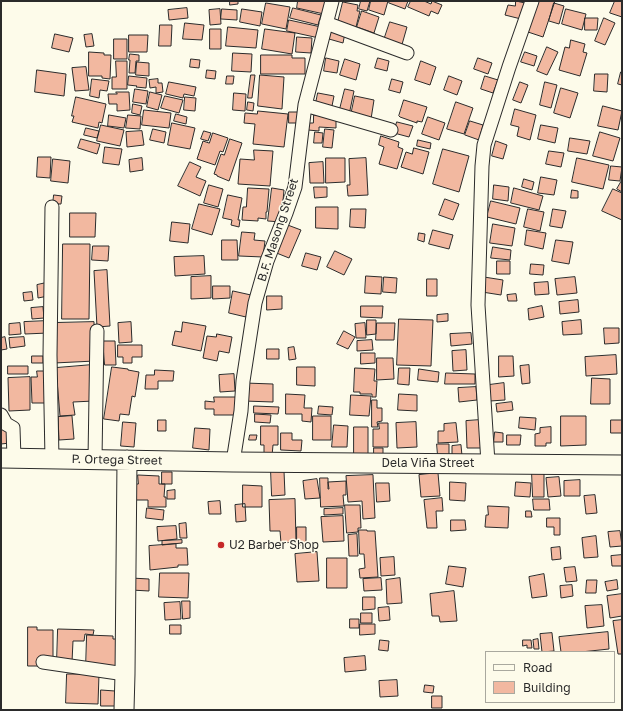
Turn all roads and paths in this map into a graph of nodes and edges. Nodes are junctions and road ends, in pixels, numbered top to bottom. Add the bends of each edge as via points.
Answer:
1 (332, 1) edge
2 (532, 1) edge
3 (326, 23) junction
4 (407, 53) dead end
5 (305, 105) junction
6 (391, 130) dead end
7 (52, 207) dead end
8 (97, 331) dead end
9 (1, 415) edge
10 (8, 458) edge
11 (52, 459) junction
12 (95, 459) junction
13 (127, 460) junction
14 (233, 462) junction
15 (488, 463) junction
16 (622, 465) edge
17 (43, 662) dead end
18 (125, 674) junction
19 (124, 710) edge

1 - 3 street, B.F. Masong Street
2 - 15 street via 484,145 478,305
3 - 4 street
3 - 5 street, B.F. Masong Street
5 - 6 street
5 - 14 street, B.F. Masong Street via 294,187 254,303
7 - 11 street
8 - 12 street
9 - 10 street via 6,424 13,428
10 - 11 street, P. Ortega Street
11 - 12 street, P. Ortega Street
12 - 13 street, P. Ortega Street
13 - 14 street, P. Ortega Street
13 - 18 street
14 - 15 street, Dela Viña Street
15 - 16 street, Dela Viña Street
17 - 18 street
18 - 19 street

